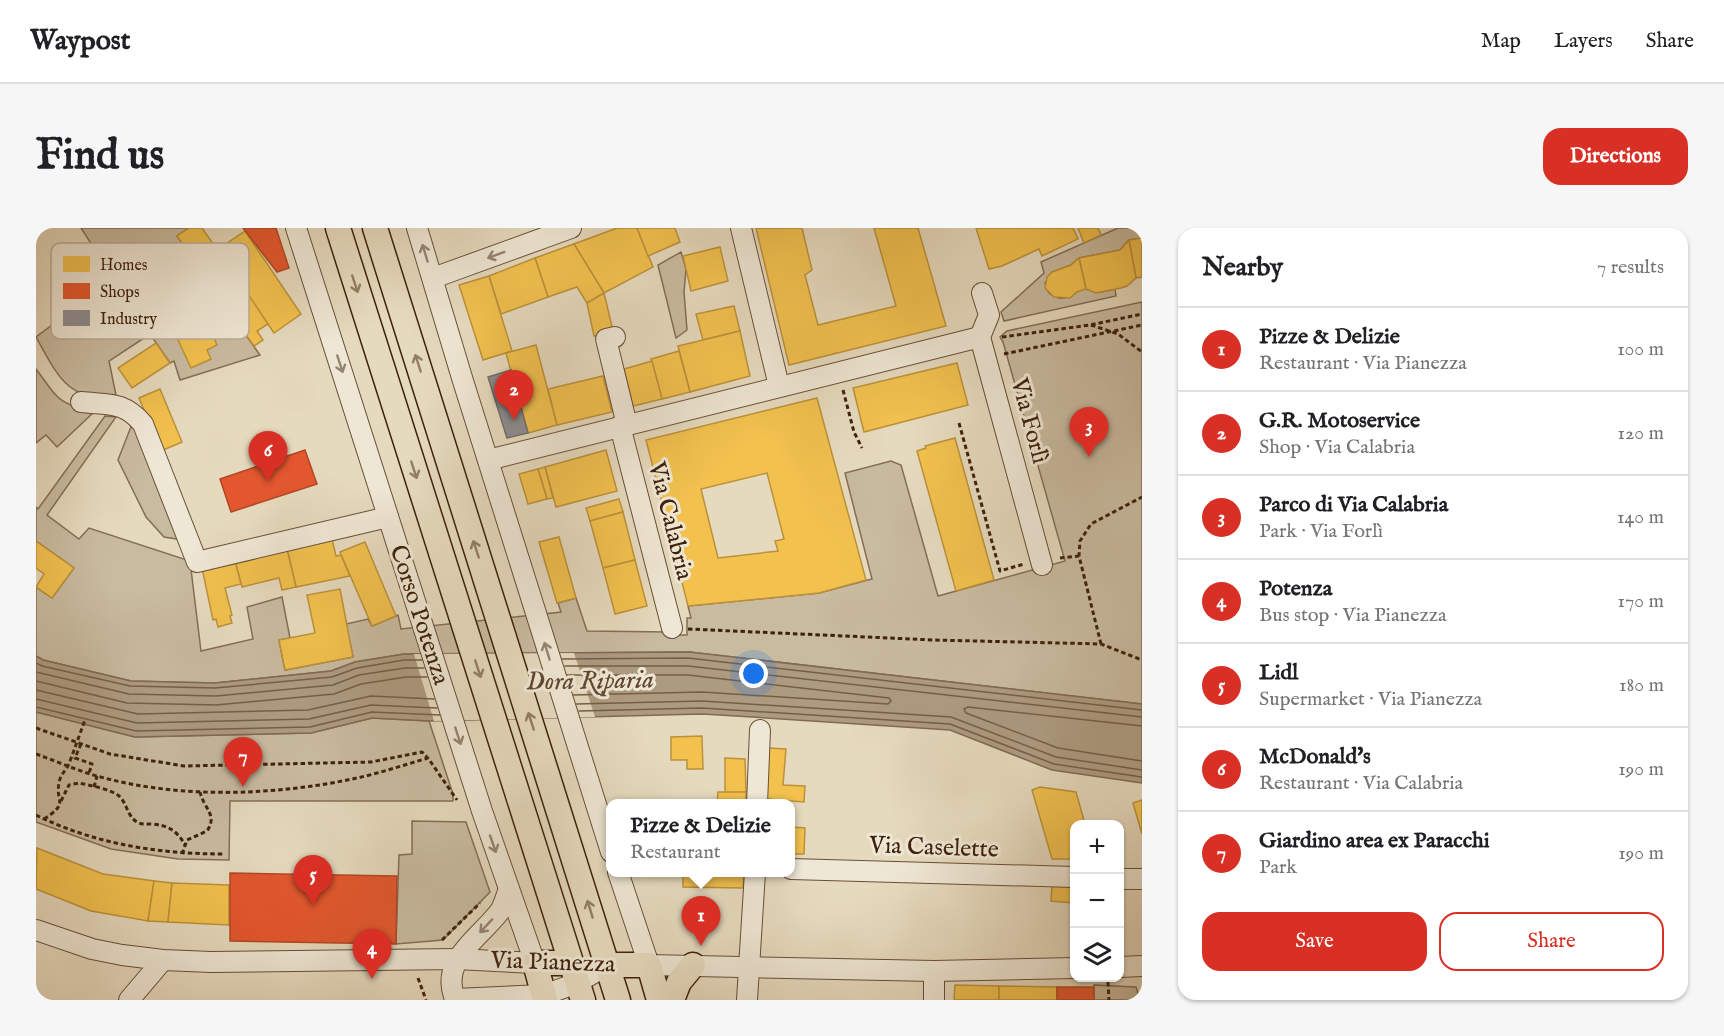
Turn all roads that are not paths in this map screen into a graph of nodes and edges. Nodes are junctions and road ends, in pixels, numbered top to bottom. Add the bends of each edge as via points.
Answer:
1 (296, 228) edge
2 (338, 228) edge
3 (375, 228) edge
4 (417, 228) edge
5 (571, 228) edge
6 (741, 228) edge
7 (433, 278) junction
8 (982, 293) dead end
9 (615, 337) dead end
10 (980, 337) junction
11 (779, 386) junction
12 (81, 402) dead end
13 (623, 426) junction
14 (488, 460) junction
15 (388, 517) junction
16 (1041, 562) road end
17 (672, 628) road end
18 (760, 730) dead end
19 (758, 799) edge
20 (606, 837) edge
21 (795, 869) edge
22 (619, 877) edge
23 (755, 877) edge
24 (1070, 877) edge
25 (1124, 879) edge
26 (1142, 879) edge
27 (509, 889) junction
28 (36, 930) edge
29 (456, 959) junction
30 (163, 960) junction
31 (535, 963) junction
32 (607, 965) junction
33 (693, 965) junction
34 (649, 966) junction
35 (1142, 966) edge
36 (1124, 967) edge
37 (748, 968) junction
38 (1070, 968) edge
39 (933, 971) junction
40 (577, 982) edge
41 (545, 998) edge
42 (129, 1000) edge
43 (455, 1000) edge
44 (618, 1000) edge
45 (659, 1000) edge
46 (672, 1000) edge
47 (747, 1000) edge
48 (934, 1000) edge

1 -> 15 street, Corso Potenza
2 -> 40 main road, Corso Potenza
32 -> 3 main road
7 -> 4 street
5 -> 7 street
6 - 11 street
7 - 14 street
8 - 10 street via 989,315
9 - 13 street, Via Calabria via 606,339
10 - 11 street
10 - 16 street, Via Forlì
11 - 13 street
12 - 15 street via 122,406 143,424 197,562
13 - 14 street
13 - 17 street, Via Calabria
20 -> 14 street
15 -> 27 street, Corso Potenza
18 - 19 street
21 - 24 street, Via Caselette
22 - 34 street
23 - 37 street
25 - 26 street
27 -> 29 street via 501,909
27 - 31 street, Corso Potenza
28 - 30 street, Via Pianezza via 92,949
29 - 30 street, Via Pianezza
29 - 31 street, Via Pianezza
29 - 43 street via 452,984
30 - 42 street
31 - 40 main road, Via Pianezza
31 - 41 main road, Corso Potenza
32 - 34 main road, Via Pianezza
32 - 40 street, Via Pianezza
32 - 44 main road
33 - 34 street, Via Pianezza
33 - 37 street, Via Pianezza
33 - 46 main road via 679,982
34 - 45 main road
35 - 36 street
37 - 39 street, Via Pianezza
37 - 47 street
38 - 39 street, Via Pianezza
39 - 48 street
40 - 41 street
41 - 43 street

